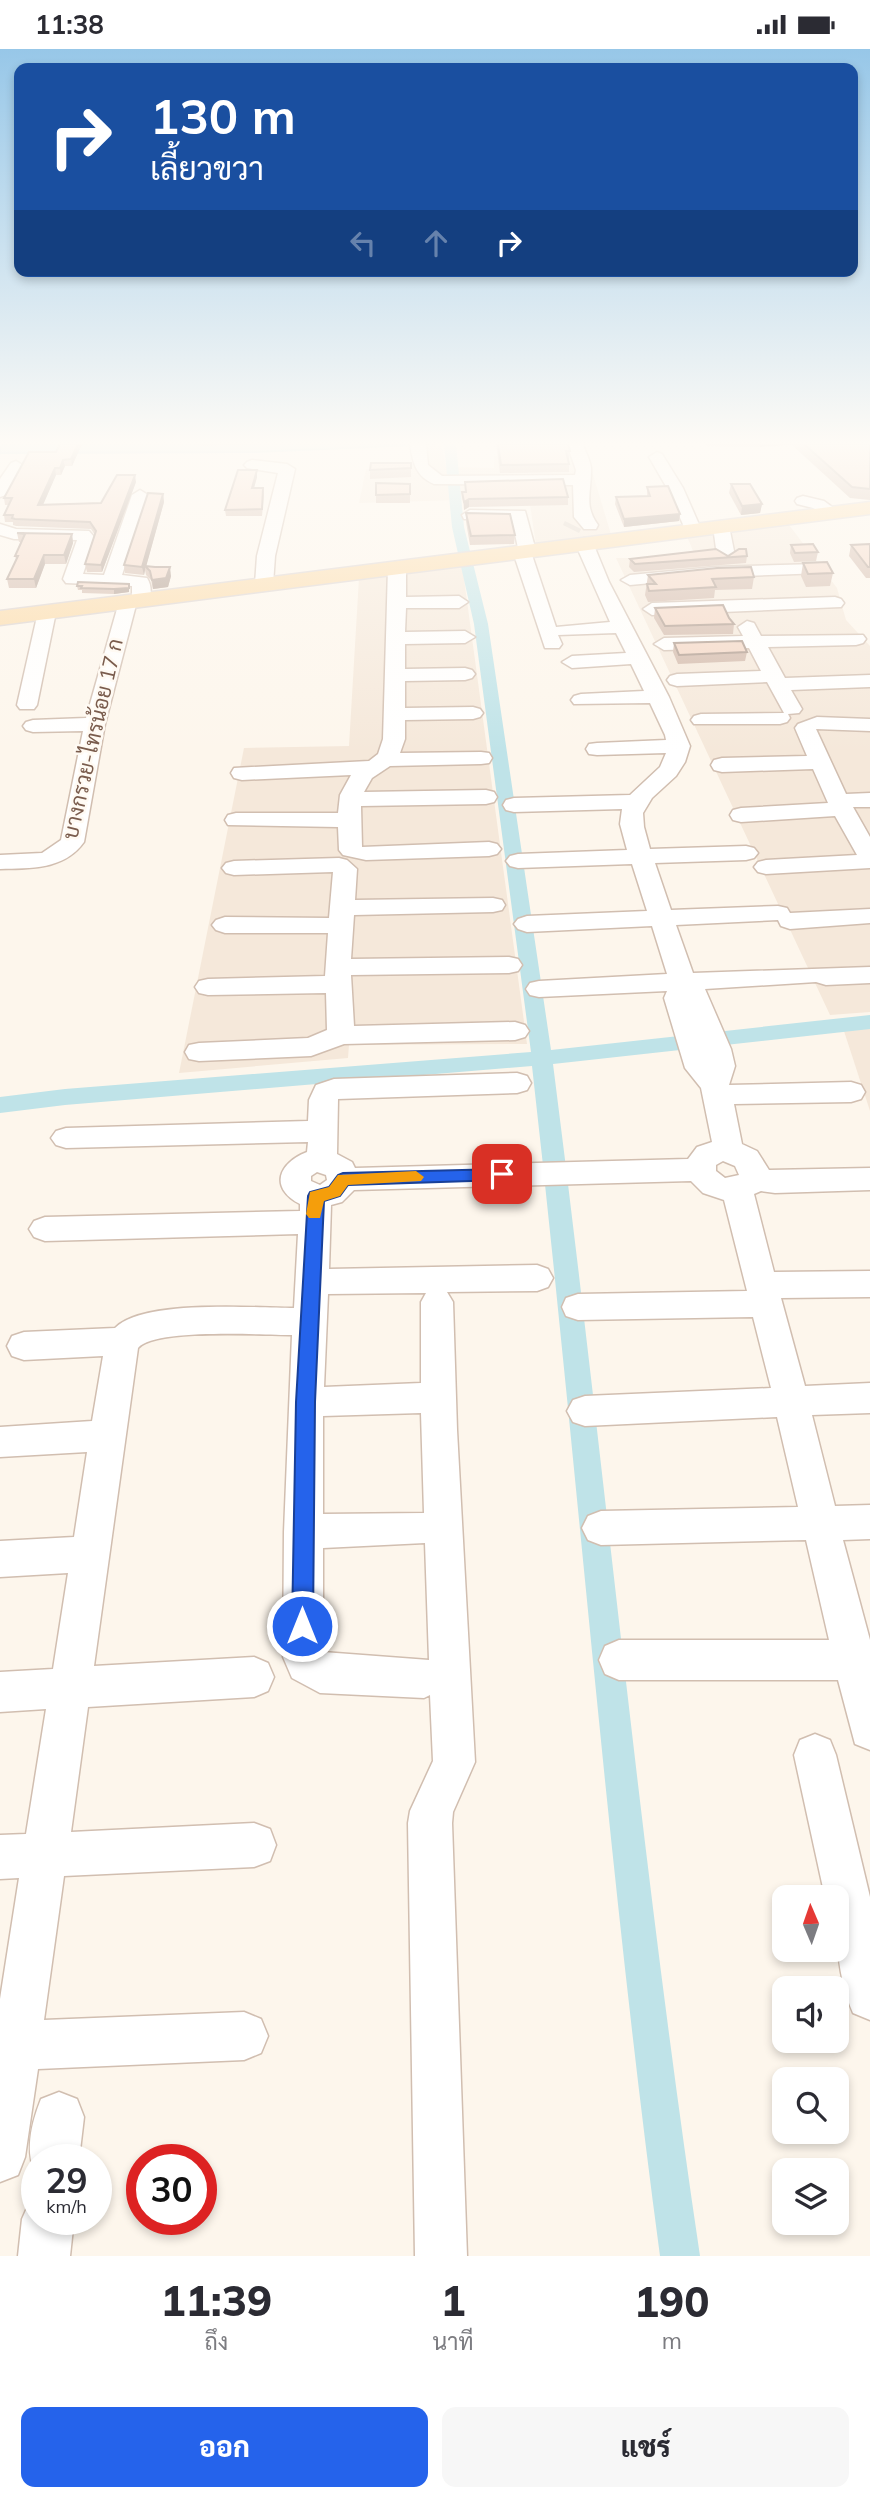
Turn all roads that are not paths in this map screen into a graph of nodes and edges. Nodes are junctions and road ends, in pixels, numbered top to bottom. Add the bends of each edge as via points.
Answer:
1 (81, 547) edge
2 (122, 547) edge
3 (268, 547) edge
4 (524, 547) edge
5 (537, 547) edge
6 (587, 547) edge
7 (713, 547) edge
8 (525, 551) junction
9 (720, 566) junction
10 (397, 568) junction
11 (817, 569) edge
12 (630, 580) dead end
13 (111, 581) junction
14 (264, 585) junction
15 (134, 602) junction
16 (459, 602) dead end
17 (397, 603) junction
18 (835, 603) dead end
19 (735, 606) junction
20 (37, 608) junction
21 (652, 609) edge
22 (0, 618) edge
23 (625, 627) junction
24 (465, 637) dead end
25 (397, 638) junction
26 (856, 639) dead end
27 (755, 641) junction
28 (664, 644) dead end
29 (640, 658) junction
30 (572, 662) dead end
31 (396, 674) junction
32 (465, 674) dead end
33 (677, 680) dead end
34 (777, 680) junction
35 (870, 681) edge
36 (659, 697) junction
37 (581, 700) dead end
38 (27, 705) dead end
39 (473, 713) dead end
40 (396, 714) junction
41 (786, 714) junction
42 (701, 720) dead end
43 (95, 724) junction
44 (811, 725) junction
45 (870, 725) edge
46 (33, 726) dead end
47 (679, 746) junction
48 (597, 749) dead end
49 (481, 758) dead end
50 (821, 762) junction
51 (382, 763) junction
52 (722, 765) dead end
53 (242, 773) dead end
54 (486, 797) dead end
55 (870, 800) edge
56 (638, 801) junction
57 (514, 805) dead end
58 (840, 805) junction
59 (350, 809) junction
60 (741, 815) dead end
61 (236, 820) dead end
62 (489, 849) dead end
63 (640, 856) junction
64 (870, 858) edge
65 (350, 859) junction
66 (0, 862) edge
67 (518, 862) dead end
68 (234, 868) dead end
69 (493, 905) dead end
70 (870, 915) edge
71 (341, 917) junction
72 (661, 917) junction
73 (527, 923) dead end
74 (225, 925) dead end
75 (509, 965) dead end
76 (338, 975) junction
77 (870, 975) edge
78 (683, 984) junction
79 (208, 987) dead end
80 (539, 989) dead end
81 (515, 1031) dead end
82 (341, 1035) junction
83 (198, 1052) dead end
84 (517, 1083) dead end
85 (716, 1090) junction
86 (862, 1093) edge
87 (66, 1138) dead end
88 (729, 1151) junction
89 (699, 1170) junction
90 (323, 1178) junction
91 (870, 1179) edge
92 (745, 1184) junction
93 (45, 1229) dead end
94 (537, 1278) dead end
95 (310, 1282) junction
96 (870, 1284) edge
97 (765, 1295) junction
98 (437, 1302) dead end
99 (578, 1307) dead end
100 (309, 1322) junction
101 (124, 1341) junction
102 (24, 1346) dead end
103 (423, 1398) dead end
104 (870, 1398) edge
105 (791, 1400) junction
106 (306, 1402) junction
107 (585, 1411) dead end
108 (107, 1436) junction
109 (0, 1442) edge
110 (820, 1522) junction
111 (870, 1522) edge
112 (419, 1528) dead end
113 (601, 1528) dead end
114 (303, 1532) junction
115 (88, 1555) junction
116 (0, 1559) edge
117 (619, 1660) dead end
118 (861, 1660) edge
119 (254, 1677) dead end
120 (424, 1678) dead end
121 (68, 1689) junction
122 (0, 1692) edge
123 (870, 1729) edge
124 (815, 1755) dead end
125 (254, 1845) dead end
126 (44, 1856) junction
127 (0, 1857) edge
128 (870, 1996) edge
129 (244, 2036) dead end
130 (8, 2046) edge
131 (0, 2157) edge
132 (46, 2235) edge
133 (44, 2256) edge
134 (441, 2256) edge

1 - 13 street via 71,577
2 - 13 street
3 - 14 street
4 - 8 street
5 - 8 main road
6 - 23 street
7 - 9 street
8 - 10 main road
8 - 23 street via 558,637
9 - 11 street
9 - 12 street
9 - 19 street
10 - 14 main road
10 - 17 street
13 - 15 street via 141,582
14 - 15 main road
15 - 20 main road
15 - 43 street, บางกรวย-ไทรน้อย 17 ก
16 - 17 street
17 - 25 street
18 - 19 street
19 - 21 street
19 - 27 street
20 - 22 main road
20 - 38 street
23 - 29 street
24 - 25 street
25 - 31 street
26 - 27 street
27 - 28 street
27 - 34 street
29 - 30 street
29 - 36 street
31 - 32 street
31 - 40 street
33 - 34 street
34 - 35 street
34 - 41 street
36 - 37 street
36 - 47 street
39 - 40 street
40 - 51 street via 394,739
41 - 42 street
41 - 44 street via 815,715
43 - 46 street
43 - 66 street, บางกรวย-ไทรน้อย 17 ก via 72,842 52,859
44 - 45 street
44 - 50 street
47 - 48 street
47 - 56 street via 670,770
49 - 51 street
50 - 52 street
50 - 58 street
51 - 53 street
51 - 59 street via 360,778
54 - 59 street
55 - 58 street
56 - 57 street
56 - 63 street via 632,814
58 - 60 street
58 - 64 street
59 - 61 street
59 - 65 street
62 - 65 street
63 - 64 street
63 - 67 street
63 - 72 street
65 - 68 street
65 - 71 street
69 - 71 street
70 - 72 street
71 - 74 street
71 - 76 street
72 - 73 street
72 - 78 street
75 - 76 street
76 - 79 street
76 - 82 street
77 - 78 street
78 - 80 street
78 - 85 street via 677,998 693,1017 705,1051 699,1068
81 - 82 street
82 - 83 street via 311,1047
84 - 90 street via 334,1089 323,1094
85 - 86 street
85 - 88 street
87 - 90 street
88 - 89 street via 706,1155
88 - 92 street via 749,1161 755,1173
89 - 90 street
89 - 92 street via 713,1186
90 - 93 street
90 - 95 street
91 - 92 street
92 - 97 street
94 - 95 street
95 - 100 street
96 - 97 street
97 - 99 street
97 - 105 street
98 - 134 street via 454,1762 430,1823
100 - 101 street via 163,1324 135,1330
100 - 106 street
101 - 102 street
101 - 108 street
103 - 106 street
104 - 105 street
105 - 107 street
105 - 110 street
106 - 114 street
108 - 109 street
108 - 115 street
110 - 111 street
110 - 113 street
110 - 118 street
112 - 114 street
114 - 120 street via 302,1650 306,1664 320,1673
115 - 116 street
115 - 121 street
117 - 118 street
118 - 123 street
119 - 121 street
121 - 122 street
121 - 126 street
124 - 128 street
125 - 126 street
126 - 127 street
126 - 130 street
129 - 130 street
130 - 131 street
132 - 133 street

